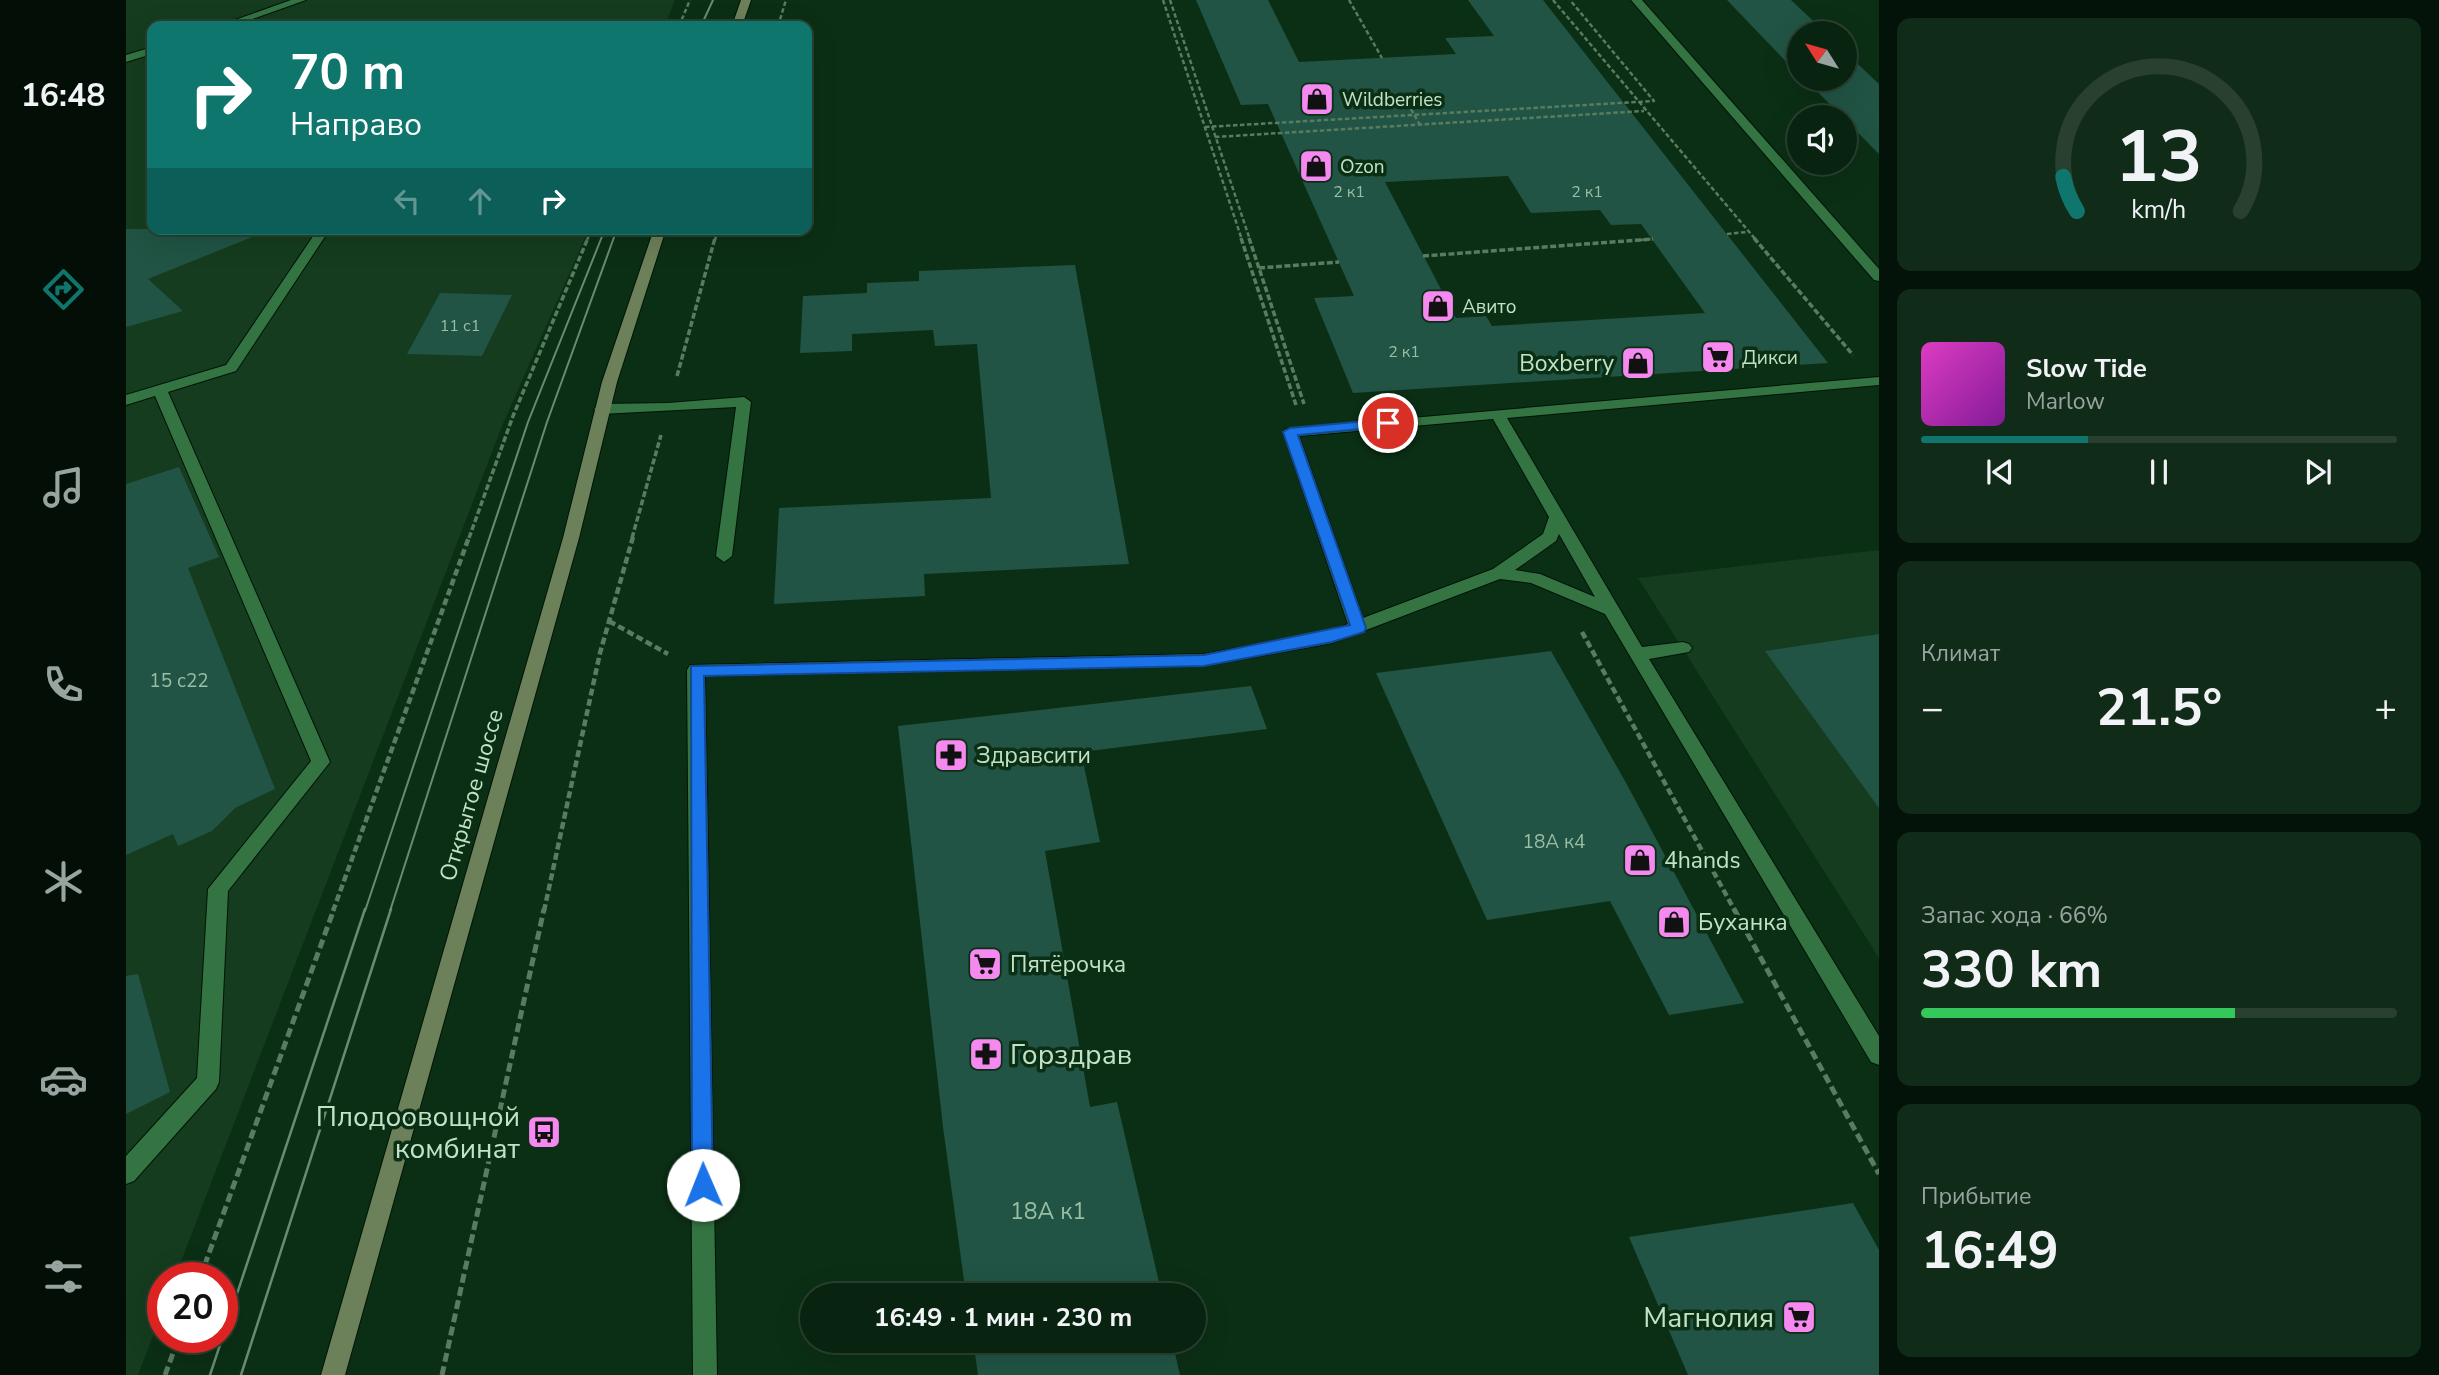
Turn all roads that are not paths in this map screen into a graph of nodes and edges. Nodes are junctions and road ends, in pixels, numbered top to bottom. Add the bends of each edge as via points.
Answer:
1 (301, 0) edge
2 (746, 0) edge
3 (1636, 0) edge
4 (238, 21) edge
5 (739, 21) edge
6 (147, 52) edge
7 (126, 59) edge
8 (320, 235) edge
9 (658, 235) edge
10 (1879, 278) edge
11 (1879, 381) edge
12 (160, 390) junction
13 (126, 400) edge
14 (601, 408) junction
15 (1497, 413) junction
16 (1557, 517) junction
17 (724, 556) dead end
18 (1499, 573) junction
19 (1611, 610) junction
20 (1358, 628) junction
21 (1683, 648) dead end
22 (1637, 654) junction
23 (1879, 1055) edge
24 (126, 1173) edge
25 (334, 1375) edge
26 (705, 1375) edge

1 - 4 lane
2 - 5 main road
3 - 10 lane
6 - 7 lane
8 - 12 lane via 231,368
9 - 14 main road, Открытое шоссе via 632,300
11 - 15 lane
12 - 13 lane
12 - 24 lane via 321,762 218,889 208,1082
14 - 17 lane via 744,402
14 - 25 main road, Открытое шоссе via 570,538
15 - 16 lane
15 - 20 lane via 1290,432
16 - 18 lane via 1550,537
16 - 19 lane
18 - 19 lane via 1534,578
18 - 20 lane
19 - 22 lane
20 - 26 lane via 1204,660 696,670
21 - 22 lane
22 - 23 lane

